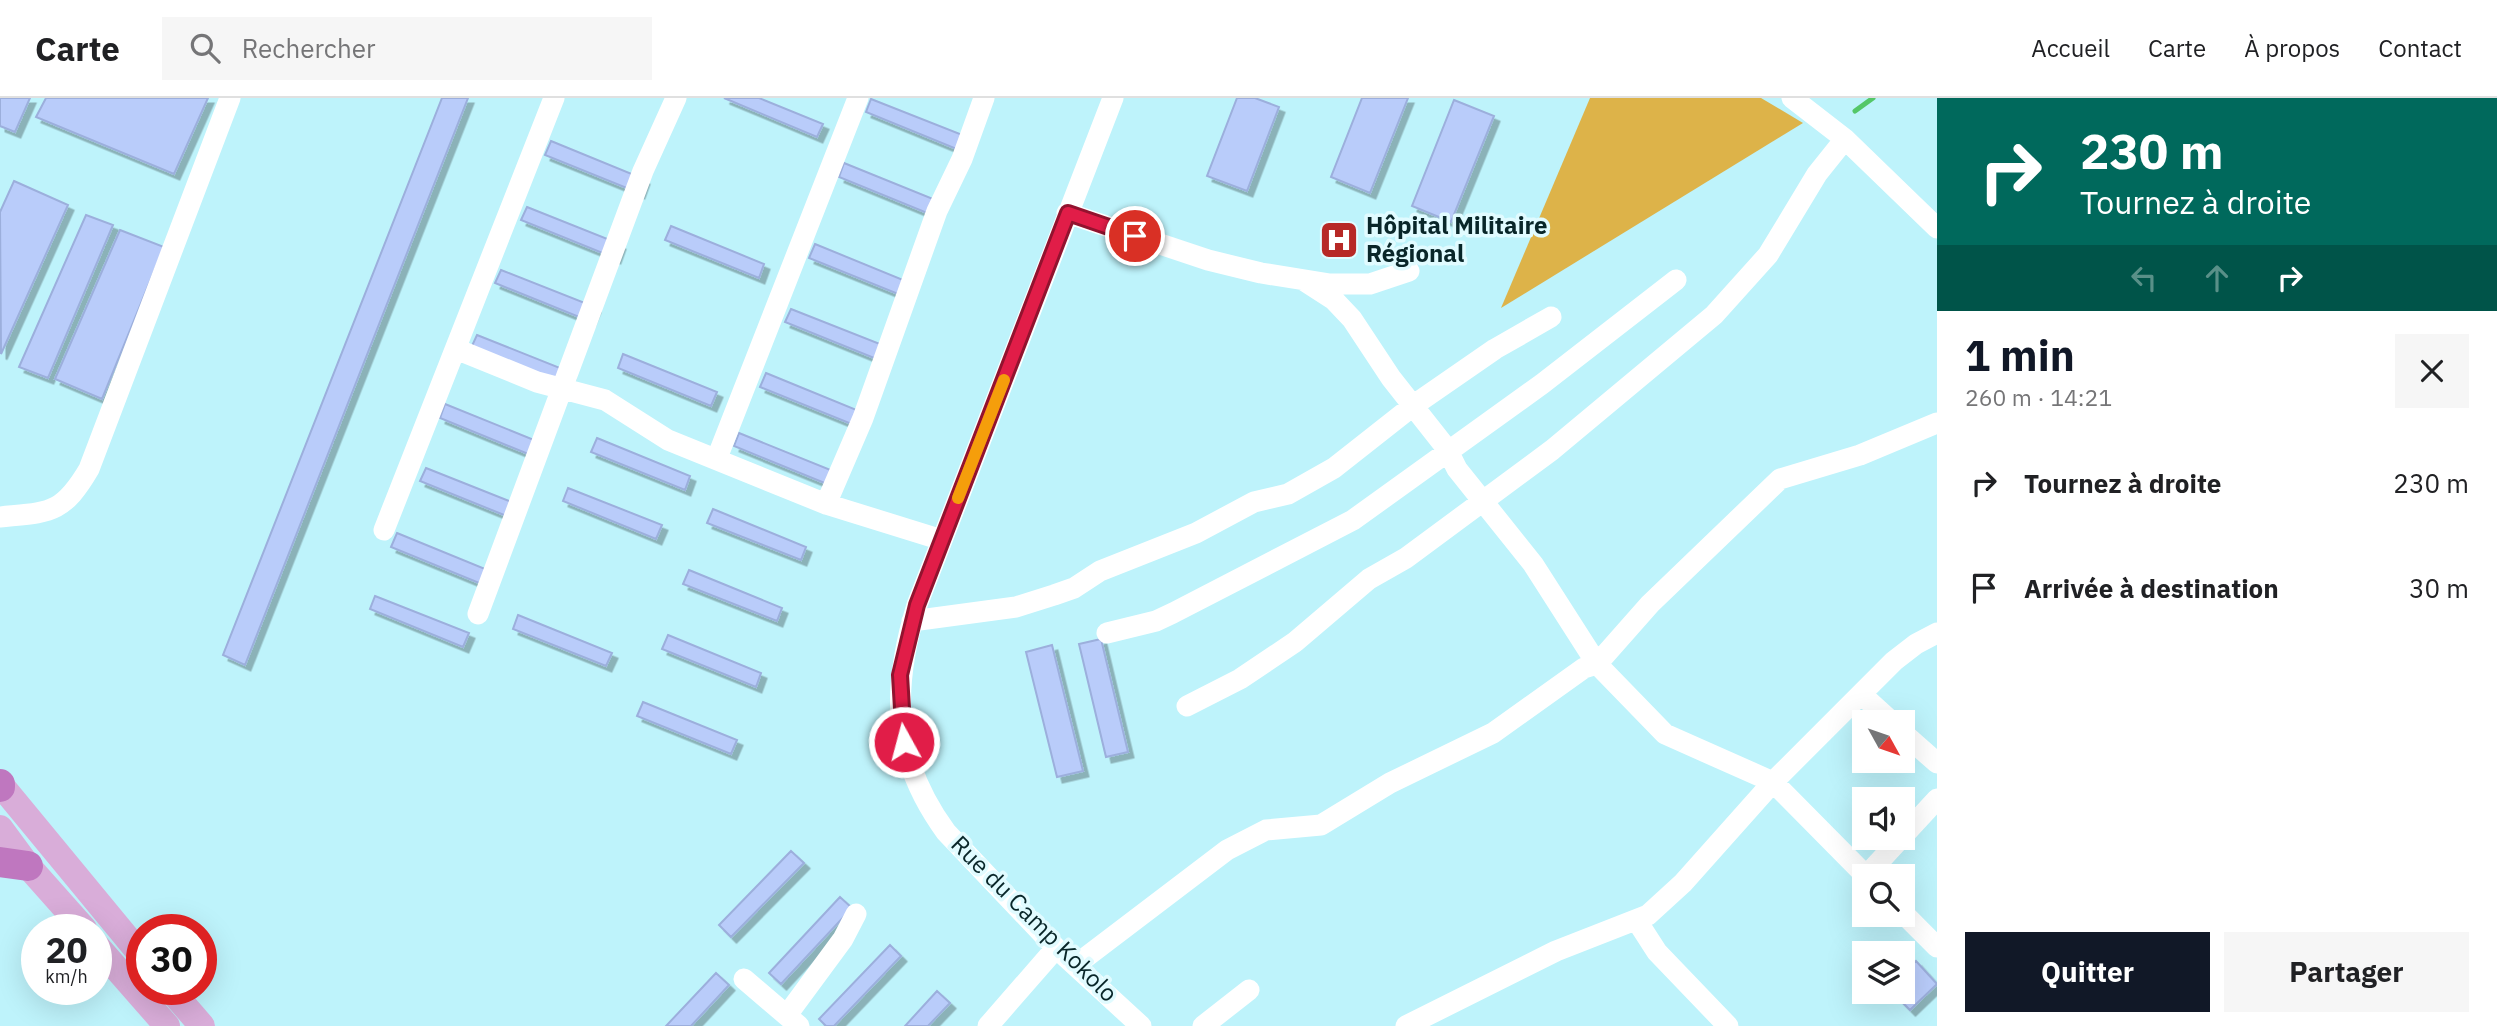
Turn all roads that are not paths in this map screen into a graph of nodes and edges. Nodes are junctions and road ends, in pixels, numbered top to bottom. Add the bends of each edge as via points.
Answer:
1 (230, 98) edge
2 (554, 98) edge
3 (676, 98) edge
4 (858, 98) edge
5 (984, 98) edge
6 (1113, 98) edge
7 (1792, 98) edge
8 (1845, 139) junction
9 (1068, 213) junction
10 (1937, 229) edge
11 (1409, 271) dead end
12 (1303, 280) junction
13 (1676, 280) dead end
14 (1551, 317) dead end
15 (456, 349) junction
16 (565, 387) junction
17 (1414, 405) junction
18 (1937, 423) edge
19 (1447, 449) junction
20 (717, 458) junction
21 (1484, 498) junction
22 (825, 504) junction
23 (0, 517) edge
24 (384, 530) dead end
25 (942, 540) junction
26 (478, 614) dead end
27 (912, 621) junction
28 (1107, 633) dead end
29 (1937, 633) edge
30 (1597, 664) junction
31 (1861, 694) junction
32 (1187, 706) dead end
33 (1879, 710) edge
34 (1915, 744) edge
35 (1937, 763) edge
36 (1773, 782) junction
37 (0, 785) edge
38 (1937, 799) edge
39 (1915, 823) edge
40 (0, 828) edge
41 (1890, 850) edge
42 (14, 864) edge
43 (1855, 864) edge
44 (1878, 864) edge
45 (67, 914) edge
46 (856, 914) dead end
47 (1637, 921) junction
48 (1915, 925) edge
49 (126, 937) edge
50 (1937, 947) edge
51 (1056, 948) junction
52 (112, 963) edge
53 (1077, 964) junction
54 (744, 979) dead end
55 (1249, 990) dead end
56 (184, 1005) edge
57 (793, 1021) edge
58 (992, 1025) edge
59 (167, 1026) edge
60 (202, 1026) edge
61 (1141, 1026) edge
62 (1203, 1026) edge
63 (1406, 1026) edge
64 (1728, 1026) edge

1 - 23 street via 89,469 64,504 43,513
2 - 15 street
3 - 16 street via 643,171
4 - 20 street
5 - 22 street via 937,211 863,418
6 - 9 street, Rue du Camp Kokolo
7 - 8 street
8 - 10 street
8 - 21 street via 1817,174 1768,255 1714,314 1552,450
9 - 12 street via 1208,260
9 - 25 street, Rue du Camp Kokolo
11 - 12 street via 1370,285
12 - 17 street via 1334,300 1352,319
13 - 19 street via 1542,384
14 - 17 street
15 - 16 street via 537,382
15 - 24 street
16 - 20 street via 605,400 668,440
16 - 26 street
17 - 19 street
17 - 27 street via 1334,468 1288,494 1254,502 1074,587 1016,607
18 - 30 street via 1860,455 1780,479 1650,604
19 - 21 street via 1457,469
19 - 28 street via 1353,520 1269,566 1156,621
20 - 22 street
21 - 30 street via 1534,564
21 - 32 street via 1406,558 1369,579 1295,642 1240,679
22 - 25 street
25 - 27 street, Rue du Camp Kokolo
27 - 51 street, Rue du Camp Kokolo via 900,675 899,706 916,781 946,832
29 - 31 street via 1894,660
30 - 36 street via 1665,734
30 - 53 street via 1584,668 1493,733 1390,783 1321,825 1266,830 1227,850
31 - 33 street
31 - 36 street
34 - 35 street
36 - 43 street
36 - 47 street via 1683,883
37 - 49 main road
38 - 39 street
40 - 42 main road
41 - 44 street
42 - 45 main road
46 - 57 street
47 - 63 street via 1556,951
47 - 64 street via 1657,952
48 - 50 street
51 - 53 street, Rue du Camp Kokolo
51 - 58 street
52 - 59 main road
53 - 61 street, Rue du Camp Kokolo
54 - 57 street
55 - 62 street
56 - 60 main road

